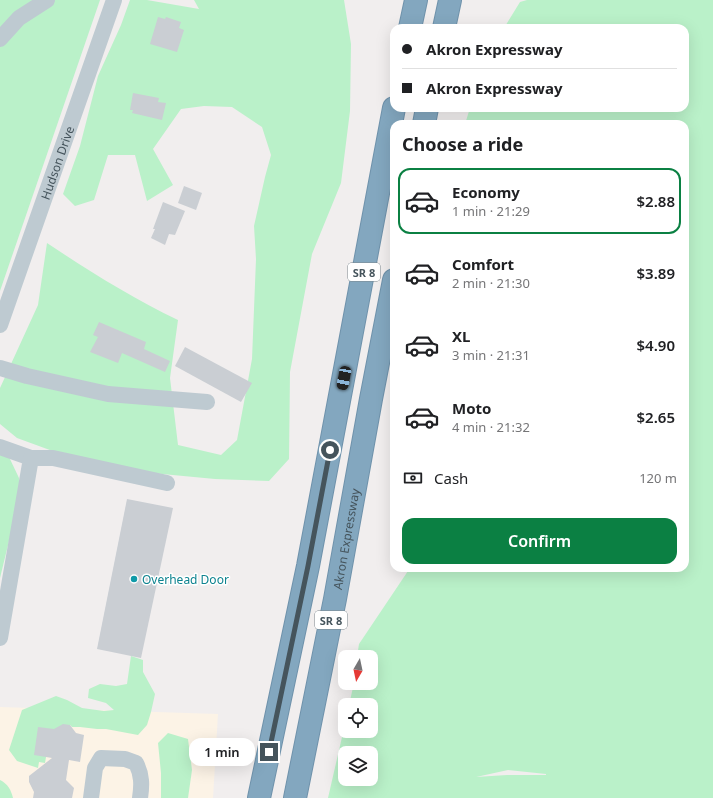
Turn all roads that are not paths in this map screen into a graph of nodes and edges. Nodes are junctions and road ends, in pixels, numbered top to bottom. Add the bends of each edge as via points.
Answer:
1 (47, 0) edge
2 (114, 0) edge
3 (416, 1) edge
4 (411, 24) edge
5 (0, 39) edge
6 (390, 129) edge
7 (390, 301) edge
8 (0, 325) edge
9 (0, 368) edge
10 (207, 402) dead end
11 (0, 447) edge
12 (31, 458) junction
13 (167, 483) dead end
14 (0, 638) edge
15 (91, 798) edge
16 (140, 798) edge
17 (259, 798) edge
18 (295, 798) edge

1 - 5 street via 19,18
2 - 8 street, Hudson Drive
3 - 4 highway
6 - 17 highway, SR 8 via 308,566
7 - 18 highway, Akron Expressway / SR 8
9 - 10 street via 108,394
11 - 12 street
12 - 13 street via 53,458
12 - 14 street
15 - 16 street via 95,768 101,758 125,759 136,763 141,772

